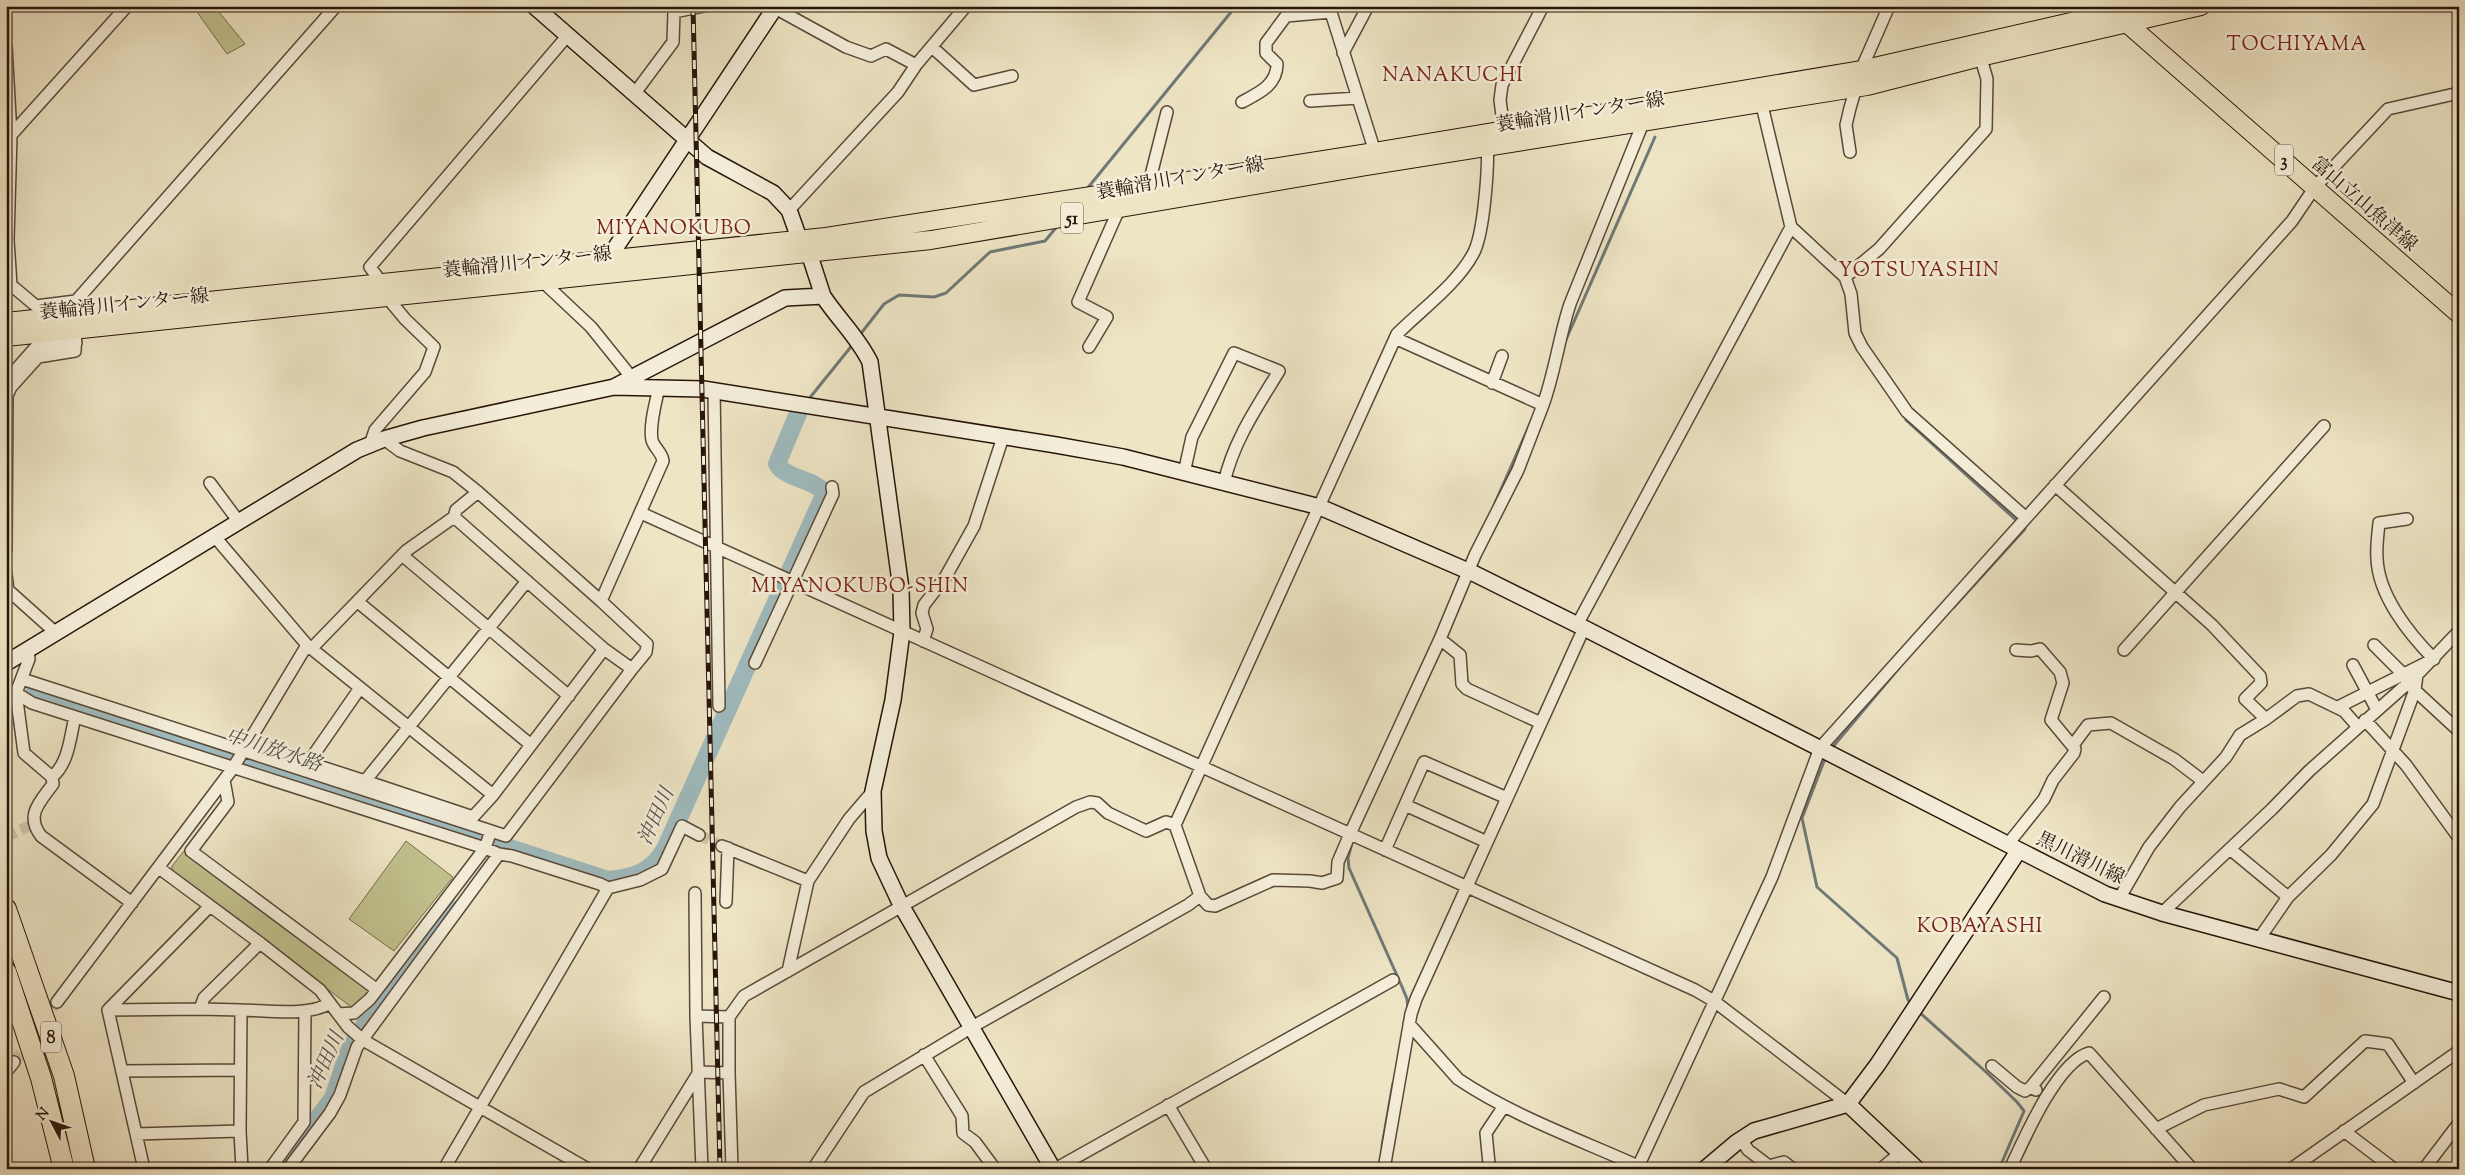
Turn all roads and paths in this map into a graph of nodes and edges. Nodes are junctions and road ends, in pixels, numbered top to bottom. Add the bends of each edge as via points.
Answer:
1 (127, 6) edge
2 (336, 6) edge
3 (534, 6) edge
4 (704, 6) edge
5 (966, 6) edge
6 (1368, 6) edge
7 (1543, 6) edge
8 (1889, 6) edge
9 (2141, 6) edge
10 (2200, 6) edge
11 (776, 7) edge
12 (674, 9) edge
13 (1330, 9) edge
14 (2116, 14) edge
15 (568, 35) junction
16 (6, 46) edge
17 (932, 47) junction
18 (1978, 50) junction
19 (1343, 53) junction
20 (916, 65) junction
21 (1861, 70) junction
22 (1012, 76) dead end
23 (1760, 85) junction
24 (1857, 88) junction
25 (635, 93) junction
26 (2459, 93) edge
27 (1358, 98) junction
28 (1310, 101) dead end
29 (1242, 102) dead end
30 (1760, 103) junction
31 (1167, 112) dead end
32 (1643, 123) junction
33 (1504, 131) junction
34 (11, 135) junction
35 (688, 139) junction
36 (1487, 140) junction
37 (1375, 152) junction
38 (1850, 152) dead end
39 (1148, 187) junction
40 (2315, 187) junction
41 (1120, 192) junction
42 (1119, 209) junction
43 (789, 210) junction
44 (1791, 227) junction
45 (804, 247) junction
46 (614, 260) junction
47 (1845, 277) junction
48 (541, 280) junction
49 (383, 289) junction
50 (823, 296) junction
51 (2459, 314) edge
52 (6, 322) edge
53 (74, 322) junction
54 (6, 337) edge
55 (1395, 338) junction
56 (1089, 347) dead end
57 (1502, 356) dead end
58 (632, 378) junction
59 (6, 381) edge
60 (1492, 383) junction
61 (614, 387) junction
62 (659, 387) junction
63 (714, 390) junction
64 (1543, 406) junction
65 (879, 416) junction
66 (2324, 426) dead end
67 (1003, 437) junction
68 (377, 442) junction
69 (1184, 473) junction
70 (210, 483) dead end
71 (1224, 483) junction
72 (2055, 485) junction
73 (832, 487) dead end
74 (478, 492) junction
75 (1320, 507) junction
76 (641, 513) junction
77 (454, 517) junction
78 (2025, 518) junction
79 (2407, 519) dead end
80 (239, 522) junction
81 (215, 537) junction
82 (717, 548) junction
83 (6, 550) edge
84 (402, 555) junction
85 (1468, 572) junction
86 (6, 575) edge
87 (527, 581) junction
88 (792, 582) junction
89 (2176, 592) junction
90 (601, 601) junction
91 (358, 602) junction
92 (1581, 626) junction
93 (488, 628) junction
94 (2459, 631) edge
95 (902, 632) junction
96 (56, 633) junction
97 (1440, 639) junction
98 (923, 641) junction
99 (2374, 645) dead end
100 (309, 647) junction
101 (604, 649) junction
102 (28, 650) junction
103 (2016, 650) dead end
104 (2124, 650) dead end
105 (2434, 659) junction
106 (6, 663) edge
107 (754, 663) dead end
108 (2354, 665) dead end
109 (632, 668) junction
110 (448, 678) junction
111 (22, 679) junction
112 (2409, 682) junction
113 (360, 688) junction
114 (16, 693) junction
115 (2368, 693) junction
116 (569, 696) junction
117 (719, 706) dead end
118 (2338, 708) junction
119 (2377, 710) junction
120 (75, 717) junction
121 (2266, 719) junction
122 (1541, 723) junction
123 (2361, 724) junction
124 (407, 727) junction
125 (2459, 731) edge
126 (531, 745) junction
127 (2073, 745) junction
128 (1820, 748) junction
129 (2394, 751) junction
130 (240, 756) junction
131 (308, 762) junction
132 (1201, 767) junction
133 (52, 777) junction
134 (224, 780) junction
135 (366, 781) junction
136 (2203, 781) junction
137 (873, 792) junction
138 (493, 795) junction
139 (1507, 798) junction
140 (1405, 805) junction
141 (1175, 825) junction
142 (491, 831) junction
143 (1350, 834) junction
144 (699, 835) tunnel mouth
145 (2459, 838) edge
146 (1487, 842) junction
147 (178, 843) junction
148 (2014, 847) junction
149 (485, 848) junction
150 (2230, 849) junction
151 (1385, 850) junction
152 (191, 851) junction
153 (499, 854) junction
154 (159, 868) junction
155 (463, 876) junction
156 (808, 881) junction
157 (474, 886) junction
158 (1467, 887) junction
159 (608, 888) junction
160 (695, 893) dead end
161 (1200, 896) junction
162 (2288, 897) junction
163 (2119, 899) junction
164 (726, 902) dead end
165 (132, 903) junction
166 (901, 905) junction
167 (210, 906) junction
168 (6, 908) edge
169 (2162, 913) junction
170 (2259, 939) junction
171 (260, 943) junction
172 (788, 971) junction
173 (6, 972) edge
174 (1393, 980) dead end
175 (376, 989) junction
176 (2459, 993) edge
177 (2104, 997) dead end
178 (1714, 1001) junction
179 (57, 1002) tunnel mouth
180 (330, 1003) junction
181 (200, 1009) junction
182 (108, 1010) junction
183 (241, 1010) junction
184 (305, 1011) junction
185 (338, 1014) junction
186 (696, 1016) junction
187 (729, 1017) junction
188 (1409, 1024) junction
189 (972, 1027) junction
190 (363, 1040) junction
191 (2459, 1051) edge
192 (924, 1055) junction
193 (14, 1062) tunnel mouth
194 (1992, 1066) dead end
195 (240, 1070) junction
196 (122, 1071) junction
197 (6, 1072) edge
198 (699, 1072) junction
199 (729, 1073) junction
200 (2414, 1082) junction
201 (2031, 1087) junction
202 (2045, 1098) junction
203 (1848, 1104) junction
204 (1168, 1105) junction
205 (480, 1106) junction
206 (1504, 1106) junction
207 (2459, 1123) edge
208 (2156, 1129) junction
209 (240, 1131) junction
210 (2344, 1131) junction
211 (136, 1134) junction
212 (1741, 1139) junction
213 (1900, 1154) junction
214 (1638, 1167) edge
215 (816, 1168) edge
216 (64, 1169) edge
217 (85, 1169) edge
218 (144, 1169) edge
219 (242, 1169) edge
220 (270, 1169) edge
221 (288, 1169) edge
222 (444, 1169) edge
223 (588, 1169) edge
224 (639, 1169) edge
225 (702, 1169) edge
226 (732, 1169) edge
227 (994, 1169) edge
228 (1054, 1169) edge
229 (1206, 1169) edge
230 (1384, 1169) edge
231 (1486, 1169) edge
232 (1706, 1169) edge
233 (1792, 1169) edge
234 (1881, 1169) edge
235 (1916, 1169) edge
236 (2010, 1169) edge
237 (2192, 1169) edge
238 (2291, 1169) edge
239 (2394, 1169) edge
240 (2424, 1169) edge

1 - 34 street
2 - 53 street
3 - 15 street
4 - 12 street
5 - 17 street
6 - 19 street
7 - 33 street via 1502,85 1500,100
8 - 21 street
9 - 14 main road, 蓑輪滑川インター線 / 51
10 - 14 main road, 蓑輪滑川インター線 / 51
11 - 20 street via 846,47 871,56 886,49
11 - 35 street
12 - 25 street via 673,42
13 - 19 street
13 - 29 street via 1286,16 1266,43 1266,52 1277,64 1277,73 1266,87
14 - 18 main road, 蓑輪滑川インター線 / 51
14 - 40 main road, 富山立山魚津線 / 3
15 - 25 street
15 - 49 street via 370,267
16 - 34 street
17 - 20 street
17 - 22 street via 974,85
18 - 21 main road, 蓑輪滑川インター線 / 51
18 - 24 main road, 蓑輪滑川インター線 / 51
18 - 47 street via 1987,79 1986,129 1880,249
19 - 27 street
20 - 43 street via 898,92
21 - 23 main road, 蓑輪滑川インター線 / 51
21 - 24 street
23 - 30 street
23 - 33 main road, 蓑輪滑川インター線 / 51
24 - 30 main road, 蓑輪滑川インター線 / 51
24 - 38 street via 1846,125
25 - 35 street
26 - 40 street via 2388,109
27 - 28 street
27 - 37 street
30 - 32 main road, 蓑輪滑川インター線 / 51
30 - 44 street
31 - 39 street
32 - 36 main road, 蓑輪滑川インター線 / 51
32 - 64 street via 1563,323
33 - 36 main road, 蓑輪滑川インター線 / 51
34 - 53 street via 8,240 11,284 36,306
35 - 43 street via 707,157 773,193
35 - 46 street via 616,247
36 - 37 main road, 蓑輪滑川インター線 / 51
36 - 42 main road, 蓑輪滑川インター線 / 51
36 - 55 street via 1482,215 1474,253 1459,275
37 - 39 main road, 蓑輪滑川インター線 / 51
39 - 41 main road, 蓑輪滑川インター線 / 51
40 - 51 main road, 富山立山魚津線 / 3
40 - 72 street via 2292,221
41 - 42 street
41 - 45 main road, 蓑輪滑川インター線 / 51
42 - 45 main road, 蓑輪滑川インター線 / 51 via 931,240
42 - 56 street via 1078,302 1107,317
43 - 45 street
44 - 47 street
44 - 92 street
45 - 46 main road, 蓑輪滑川インター線 / 51
45 - 48 main road, 蓑輪滑川インター線 / 51
45 - 50 street
46 - 49 main road, 蓑輪滑川インター線 / 51
47 - 78 street via 1851,294 1855,333 1907,412
48 - 49 main road, 蓑輪滑川インター線 / 51
48 - 58 street via 591,327
49 - 53 main road, 蓑輪滑川インター線 / 51
49 - 68 street via 405,319 434,347 425,372 375,430
50 - 58 street via 785,298
50 - 65 street via 858,340 873,373
52 - 53 main road, 蓑輪滑川インター線 / 51
53 - 54 main road, 蓑輪滑川インター線 / 51
53 - 59 street via 36,347
53 - 83 street via 76,351 38,357 7,396
55 - 60 street
55 - 75 street
57 - 60 street
58 - 61 street
60 - 64 street
61 - 62 street
61 - 68 street via 423,428
62 - 63 street
62 - 76 street via 652,442 662,454 663,461
63 - 65 street
63 - 82 street
64 - 85 street via 1518,470
65 - 67 street
65 - 95 street via 901,589
66 - 89 street
67 - 69 street via 1123,457
67 - 98 street via 974,526 946,576 924,605 922,613 928,629
68 - 74 street via 453,472
68 - 80 street via 357,450
69 - 71 street
69 - 71 street via 1192,437 1234,353 1279,371 1247,424 1228,463
70 - 80 street
71 - 75 street
72 - 78 street
72 - 89 street
73 - 88 street via 833,494
74 - 77 street via 456,510
74 - 90 street
75 - 85 street
75 - 132 street
76 - 82 street
76 - 90 street
77 - 84 street
77 - 87 street
78 - 128 street
79 - 105 street via 2379,523 2376,560 2391,604
80 - 81 street
81 - 96 street
81 - 100 street
82 - 88 street
82 - 117 street
84 - 91 street
84 - 93 street
85 - 92 street
85 - 97 street
86 - 96 street via 8,590
87 - 93 street
87 - 101 street
88 - 95 street
88 - 107 street
89 - 104 street
89 - 121 street via 2260,676 2260,683 2245,699
90 - 109 street via 647,644 646,652
91 - 100 street
91 - 110 street
92 - 122 street
92 - 128 street
93 - 110 street
93 - 116 street
94 - 105 street
95 - 98 street
95 - 137 street via 893,700
96 - 102 street
97 - 122 street via 1460,655 1462,684 1467,689
97 - 143 street
98 - 132 street
99 - 112 street
100 - 113 street
100 - 130 street
101 - 109 street
101 - 116 street
102 - 106 street
102 - 111 street via 29,659
103 - 127 street via 2040,649 2060,672 2063,683 2051,720
105 - 112 street
105 - 112 street
108 - 115 street
109 - 142 street via 506,836
110 - 124 street
110 - 126 street
111 - 114 street
111 - 130 street
112 - 115 street
112 - 119 street
112 - 125 street
112 - 129 street
113 - 124 street
113 - 131 street
114 - 120 street via 32,703
114 - 133 street via 24,753
115 - 118 street
115 - 119 street
116 - 126 street
118 - 121 street via 2309,694 2297,696
118 - 123 street
119 - 123 street
120 - 130 street
120 - 133 street via 65,759 60,771
121 - 136 street via 2240,735 2226,757
122 - 139 street
123 - 129 street
123 - 150 street via 2309,770
124 - 135 street
124 - 138 street
126 - 138 street
127 - 136 street via 2088,725 2110,723 2174,759
127 - 148 street via 2074,753 2053,780
128 - 148 street
128 - 178 street via 1772,877
129 - 145 street
129 - 162 street via 2374,804 2331,855
130 - 131 street
130 - 134 street
130 - 142 street
130 - 149 street
131 - 135 street
132 - 141 street
132 - 143 street
133 - 165 street via 53,784 35,808 35,828 41,836
134 - 147 street
134 - 152 street via 228,802
135 - 138 street via 473,818
136 - 163 street via 2149,847
137 - 156 street via 849,819
137 - 166 street via 874,831 879,858
139 - 140 street via 1424,762
139 - 146 street
140 - 146 street
140 - 151 street
141 - 161 street
141 - 166 street via 1166,822 1146,831 1108,813 1097,803 1084,804
142 - 149 street
143 - 151 street
143 - 161 street via 1338,862 1337,878 1322,884 1274,880 1215,906 1208,905
144 - 159 street via 682,826 662,869 640,880
146 - 158 street
147 - 152 street
147 - 154 street
148 - 163 street, 黒川滑川線 via 2068,877
148 - 203 street, 黒川滑川線 via 1878,1064
149 - 153 street
149 - 155 street
150 - 162 street
150 - 169 street
151 - 158 street
152 - 175 street
153 - 157 street
153 - 159 street
154 - 165 street
154 - 167 street
155 - 157 street
155 - 175 street
156 - 164 street via 725,847
156 - 172 street
157 - 190 street
158 - 178 street
158 - 188 street via 1416,999
159 - 205 street
160 - 186 street
161 - 189 street
162 - 170 street
163 - 169 street, 黒川滑川線
165 - 179 street
166 - 172 street
166 - 189 street
167 - 171 street
167 - 182 street
168 - 217 highway, 8 via 64,1076
169 - 170 street, 黒川滑川線
170 - 176 street, 黒川滑川線
171 - 180 street via 320,990
171 - 181 street via 204,998
172 - 187 street via 744,996
173 - 216 highway, 8 via 41,1078
174 - 204 street
175 - 185 street via 354,1013
177 - 201 street
178 - 203 street
178 - 214 street
180 - 184 street
180 - 185 street
181 - 182 street
181 - 183 street
182 - 196 street
183 - 184 street
183 - 195 street
184 - 220 street via 304,1122
185 - 190 street
186 - 187 street
186 - 198 street
187 - 199 street
188 - 206 street via 1458,1079
188 - 230 street
189 - 192 street
189 - 228 street
190 - 205 street
190 - 221 street via 352,1056 340,1095 330,1113
191 - 200 street
192 - 215 street via 864,1092
192 - 227 street via 962,1116 963,1133 975,1142
193 - 197 street
194 - 201 street via 2017,1087 2025,1091
195 - 196 street
195 - 209 street
196 - 211 street
198 - 199 street
198 - 224 street
198 - 225 street
199 - 226 street
200 - 208 street via 2388,1044 2365,1041 2304,1097 2279,1089 2204,1104
200 - 210 street
201 - 202 street
202 - 208 street via 2080,1055 2089,1053
202 - 236 street
203 - 212 street via 1754,1132
203 - 213 street
204 - 228 street
204 - 229 street
205 - 222 street
205 - 223 street
206 - 214 street
206 - 231 street via 1486,1133 1489,1164
207 - 240 street
208 - 237 street
209 - 211 street
209 - 219 street
210 - 238 street
210 - 239 street
211 - 218 street
212 - 232 street
212 - 233 street via 1748,1150 1769,1166 1784,1162
213 - 234 street
213 - 235 street

